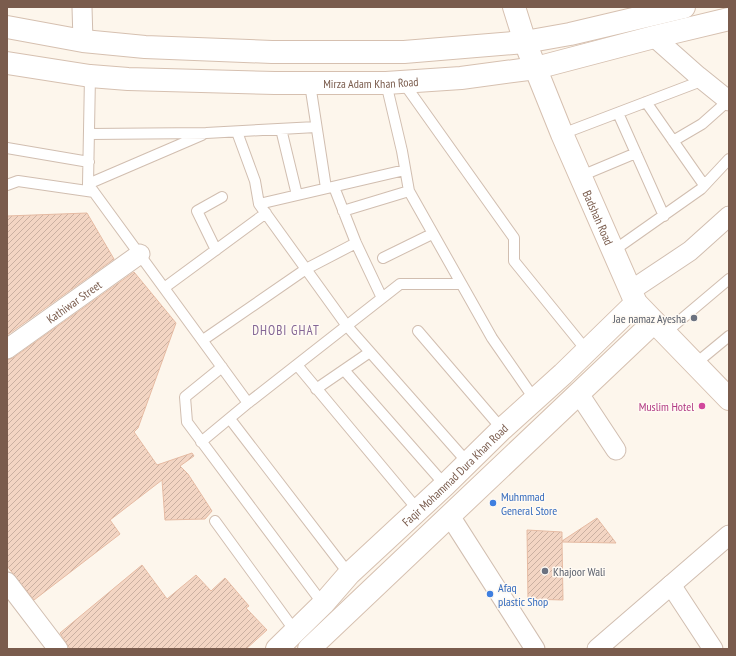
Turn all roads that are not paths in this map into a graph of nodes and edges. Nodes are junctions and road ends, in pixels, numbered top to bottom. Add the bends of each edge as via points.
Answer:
1 (82, 7) edge
2 (514, 7) edge
3 (684, 7) edge
4 (729, 19) edge
5 (7, 27) edge
6 (654, 36) junction
7 (83, 41) junction
8 (525, 42) junction
9 (7, 63) edge
10 (536, 68) junction
11 (90, 76) junction
12 (704, 80) junction
13 (395, 82) junction
14 (310, 84) junction
15 (729, 100) edge
16 (646, 102) junction
17 (618, 113) junction
18 (316, 127) junction
19 (281, 129) junction
20 (237, 132) junction
21 (206, 133) junction
22 (89, 134) junction
23 (562, 134) junction
24 (673, 141) junction
25 (7, 148) edge
26 (636, 154) junction
27 (729, 159) edge
28 (89, 162) junction
29 (405, 170) junction
30 (581, 176) junction
31 (7, 185) edge
32 (704, 185) junction
33 (330, 187) junction
34 (92, 188) junction
35 (408, 191) junction
36 (297, 195) junction
37 (222, 197) dead end
38 (259, 204) junction
39 (343, 211) junction
40 (266, 213) junction
41 (664, 216) junction
42 (729, 216) edge
43 (432, 234) junction
44 (356, 243) junction
45 (216, 250) junction
46 (613, 251) junction
47 (140, 254) junction
48 (383, 258) dead end
49 (306, 269) junction
50 (729, 278) edge
51 (461, 284) junction
52 (164, 288) junction
53 (633, 297) junction
54 (382, 298) junction
55 (347, 326) junction
56 (660, 328) junction
57 (418, 331) dead end
58 (729, 336) edge
59 (203, 340) junction
60 (7, 349) edge
61 (587, 351) junction
62 (370, 352) junction
63 (695, 364) junction
64 (297, 366) junction
65 (222, 367) junction
66 (344, 370) junction
67 (316, 389) junction
68 (724, 391) edge
69 (579, 394) junction
70 (535, 400) junction
71 (248, 403) junction
72 (230, 419) junction
73 (502, 429) junction
74 (202, 442) junction
75 (616, 450) dead end
76 (468, 463) junction
77 (445, 485) junction
78 (418, 510) junction
79 (450, 516) junction
80 (215, 521) dead end
81 (729, 535) edge
82 (349, 574) junction
83 (7, 582) edge
84 (671, 585) junction
85 (323, 604) junction
86 (294, 631) junction
87 (532, 648) edge
88 (58, 649) edge
89 (277, 649) edge
90 (309, 649) edge
91 (597, 649) edge
92 (713, 649) edge

1 - 7 street
2 - 8 main road, Badshah Road
3 - 8 main road
4 - 6 main road, Mirza Adam Khan Road
5 - 7 main road
6 - 10 main road, Mirza Adam Khan Road
6 - 12 street
7 - 8 main road via 145,47 272,52 404,52
8 - 10 main road, Badshah Road
9 - 11 main road, Mirza Adam Khan Road
10 - 13 main road, Mirza Adam Khan Road via 461,78
10 - 23 main road, Badshah Road
11 - 14 main road, Mirza Adam Khan Road
11 - 22 lane
12 - 15 street
12 - 16 lane
13 - 14 main road, Mirza Adam Khan Road
13 - 29 lane
13 - 61 lane via 514,238 514,261
14 - 18 lane
15 - 24 lane via 702,124
16 - 17 lane
16 - 24 lane
17 - 23 lane
17 - 26 lane
18 - 19 lane
18 - 33 lane
19 - 20 lane
19 - 36 lane
20 - 21 lane
20 - 38 lane via 255,181
21 - 22 lane
21 - 34 lane
22 - 28 lane
23 - 30 main road, Badshah Road
24 - 32 lane
25 - 28 lane
26 - 30 lane
26 - 41 lane
27 - 32 lane
28 - 34 lane
29 - 33 lane
29 - 35 lane
30 - 46 main road, Badshah Road
31 - 34 lane via 18,181
32 - 41 lane
33 - 36 lane
33 - 39 lane
34 - 47 lane
35 - 39 lane
35 - 43 lane
36 - 38 lane
37 - 45 lane via 197,211
38 - 40 lane
39 - 44 lane
40 - 45 lane
40 - 49 lane
41 - 46 lane
42 - 53 street
43 - 48 lane
43 - 51 lane
44 - 49 lane
44 - 54 lane
45 - 52 lane
46 - 53 main road, Badshah Road
47 - 52 lane
47 - 60 street, Kathiwar Street
49 - 55 lane
49 - 59 lane
50 - 56 lane
51 - 54 lane via 400,284
51 - 70 lane via 492,338
52 - 59 lane
53 - 56 main road, Badshah Road
53 - 61 main road, Faqir Mohammad Dura Khan Road
54 - 55 lane
55 - 62 lane
55 - 64 lane
56 - 63 main road, Badshah Road
56 - 69 main road
57 - 73 lane
58 - 63 lane
59 - 65 lane
61 - 70 main road, Faqir Mohammad Dura Khan Road
62 - 66 lane
62 - 76 lane
63 - 68 main road, Badshah Road
64 - 67 lane
64 - 71 lane
65 - 71 lane
65 - 74 lane via 185,398 187,422
66 - 67 lane
66 - 77 lane
67 - 78 lane
69 - 75 street
69 - 79 main road
70 - 73 main road, Faqir Mohammad Dura Khan Road
71 - 72 lane
72 - 74 lane
72 - 82 lane
73 - 76 main road, Faqir Mohammad Dura Khan Road
74 - 85 lane
76 - 77 main road, Faqir Mohammad Dura Khan Road
77 - 78 main road, Faqir Mohammad Dura Khan Road
78 - 82 main road, Faqir Mohammad Dura Khan Road
79 - 87 street
79 - 90 main road
80 - 86 lane
81 - 84 street
82 - 85 main road, Faqir Mohammad Dura Khan Road
83 - 88 street
84 - 91 street
84 - 92 street
85 - 86 main road, Faqir Mohammad Dura Khan Road
86 - 89 main road, Faqir Mohammad Dura Khan Road

